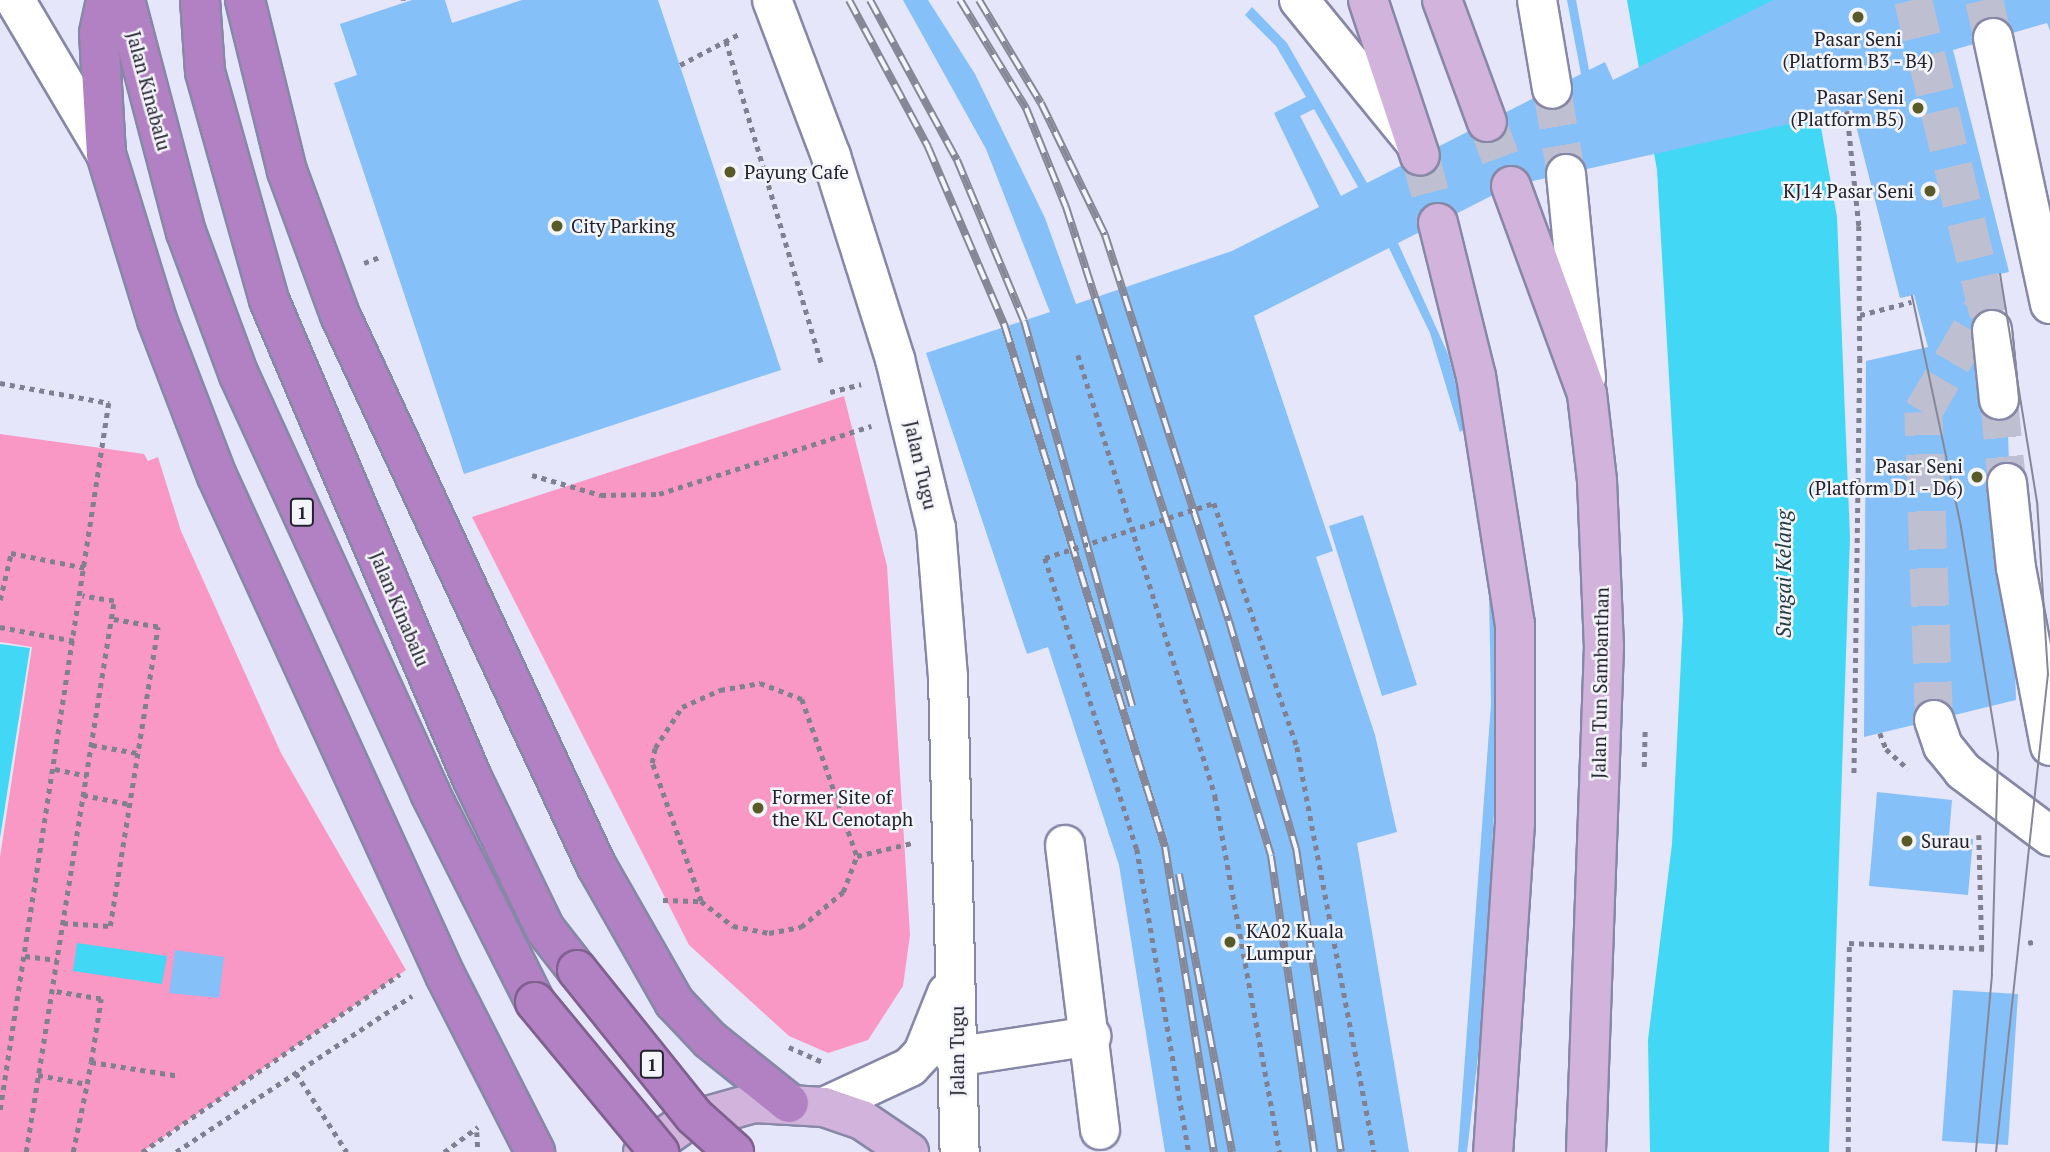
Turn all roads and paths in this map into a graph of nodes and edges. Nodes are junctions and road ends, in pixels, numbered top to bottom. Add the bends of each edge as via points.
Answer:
1 (15, 0) edge
2 (106, 0) edge
3 (125, 0) edge
4 (200, 0) edge
5 (244, 0) edge
6 (1299, 0) edge
7 (1368, 0) edge
8 (1442, 0) edge
9 (1537, 0) edge
10 (775, 6) edge
11 (1993, 38) tunnel mouth
12 (726, 41) junction
13 (680, 65) dead end
14 (1549, 72) tunnel mouth
15 (1847, 111) dead end
16 (1487, 122) tunnel mouth
17 (1418, 150) joint
18 (106, 154) junction
19 (1566, 174) tunnel mouth
20 (1511, 186) tunnel mouth
21 (1438, 223) tunnel mouth
22 (382, 256) dead end
23 (356, 265) dead end
24 (1911, 302) dead end
25 (2050, 304) edge
26 (1860, 315) junction
27 (1993, 330) tunnel mouth
28 (1078, 355) dead end
29 (822, 366) dead end
30 (875, 380) dead end
31 (0, 383) edge
32 (830, 392) dead end
33 (1587, 394) junction
34 (1999, 400) tunnel mouth
35 (1866, 412) dead end
36 (1859, 413) junction
37 (885, 421) dead end
38 (533, 475) dead end
39 (2007, 483) tunnel mouth
40 (1134, 530) junction
41 (86, 568) junction
42 (82, 596) junction
43 (0, 600) edge
44 (111, 619) junction
45 (0, 627) edge
46 (75, 641) junction
47 (1856, 655) junction
48 (1864, 655) dead end
49 (1934, 720) tunnel mouth
50 (1880, 733) dead end
51 (92, 745) junction
52 (2050, 746) edge
53 (137, 754) junction
54 (55, 769) junction
55 (87, 776) junction
56 (1854, 776) dead end
57 (1923, 776) dead end
58 (83, 795) junction
59 (129, 804) junction
60 (1979, 819) dead end
61 (2050, 836) edge
62 (926, 839) dead end
63 (1065, 845) dead end
64 (856, 856) junction
65 (649, 898) dead end
66 (701, 901) junction
67 (63, 923) junction
68 (2037, 941) dead end
69 (2028, 943) dead end
70 (959, 951) junction
71 (25, 956) junction
72 (57, 960) junction
73 (52, 991) junction
74 (416, 993) junction
75 (422, 1005) dead end
76 (1091, 1036) junction
77 (778, 1042) dead end
78 (954, 1057) junction
79 (90, 1062) junction
80 (827, 1064) dead end
81 (296, 1073) junction
82 (38, 1075) junction
83 (180, 1076) dead end
84 (87, 1084) junction
85 (807, 1105) junction
86 (0, 1113) edge
87 (471, 1116) dead end
88 (477, 1128) junction
89 (1101, 1130) dead end
90 (26, 1152) edge
91 (73, 1152) edge
92 (142, 1152) edge
93 (176, 1152) edge
94 (347, 1152) edge
95 (444, 1152) edge
96 (478, 1152) edge
97 (535, 1152) edge
98 (643, 1152) edge
99 (659, 1152) edge
100 (734, 1152) edge
101 (909, 1152) edge
102 (960, 1152) edge
103 (1189, 1152) edge
104 (1280, 1152) edge
105 (1374, 1152) edge
106 (1493, 1152) edge
107 (1586, 1152) edge
108 (1848, 1152) edge

1 - 18 street
2 - 18 highway via 99,33
3 - 99 highway, Jalan Kinabalu / 1, bridge via 187,232 239,375 430,793 536,1002
4 - 100 highway, Jalan Kinabalu / 1, bridge via 217,122 269,300 472,778 545,929 694,1116
5 - 85 highway via 287,171 340,315 596,865 674,1002 719,1048
6 - 17 street
7 - 17 main road
8 - 16 main road
9 - 14 street
10 - 12 path
10 - 70 street, Jalan Tugu via 895,359 933,517 948,677
11 - 25 street
12 - 13 path
12 - 29 path
15 - 26 path
18 - 97 highway via 157,320 217,476 450,986
19 - 33 street
20 - 33 main road, Jalan Tun Sambanthan
21 - 106 main road via 1478,390 1515,624 1515,823
22 - 23 path
24 - 26 path
26 - 36 path
27 - 34 street
28 - 40 path
30 - 32 path
31 - 41 path via 109,403
33 - 107 main road, Jalan Tun Sambanthan via 1604,646
35 - 36 path
36 - 47 path
37 - 38 path via 659,494 601,495
39 - 52 street via 2015,568
40 - 103 path, bridge via 1045,558 1137,849
40 - 104 path via 1215,796
40 - 105 path, bridge via 1214,503 1297,747
41 - 42 path
41 - 43 path via 10,553
42 - 44 path via 114,601
42 - 46 path
44 - 51 path
44 - 53 path via 158,627
45 - 46 path
46 - 54 path
47 - 48 path
47 - 56 path
49 - 61 street via 1963,771
50 - 57 path via 1898,765
51 - 53 path
51 - 55 path
53 - 59 path
54 - 55 path
54 - 71 path
55 - 58 path
58 - 59 path
58 - 67 path
59 - 67 path via 110,926
60 - 108 path via 1985,949 1849,943
62 - 64 path
63 - 76 street
64 - 66 path via 843,892 801,927 769,933 733,926
64 - 66 path via 802,699 760,683 720,690 682,708 654,748 652,763
65 - 66 path
67 - 72 path
68 - 69 path
70 - 78 street, Jalan Tugu
70 - 85 street, Jalan Tugu via 923,1053 873,1090
71 - 72 path
71 - 86 path
72 - 73 path
73 - 79 path via 101,999
73 - 82 path
74 - 75 path
74 - 81 path
74 - 92 path via 406,970
76 - 78 street
76 - 89 street
77 - 80 path
78 - 102 street, Jalan Tugu
79 - 83 path
79 - 84 path
81 - 93 path
81 - 94 path
82 - 84 path
82 - 90 path
84 - 91 path
85 - 98 main road via 719,1110 686,1122
85 - 101 main road via 862,1120
87 - 88 path
88 - 95 path
88 - 96 path

